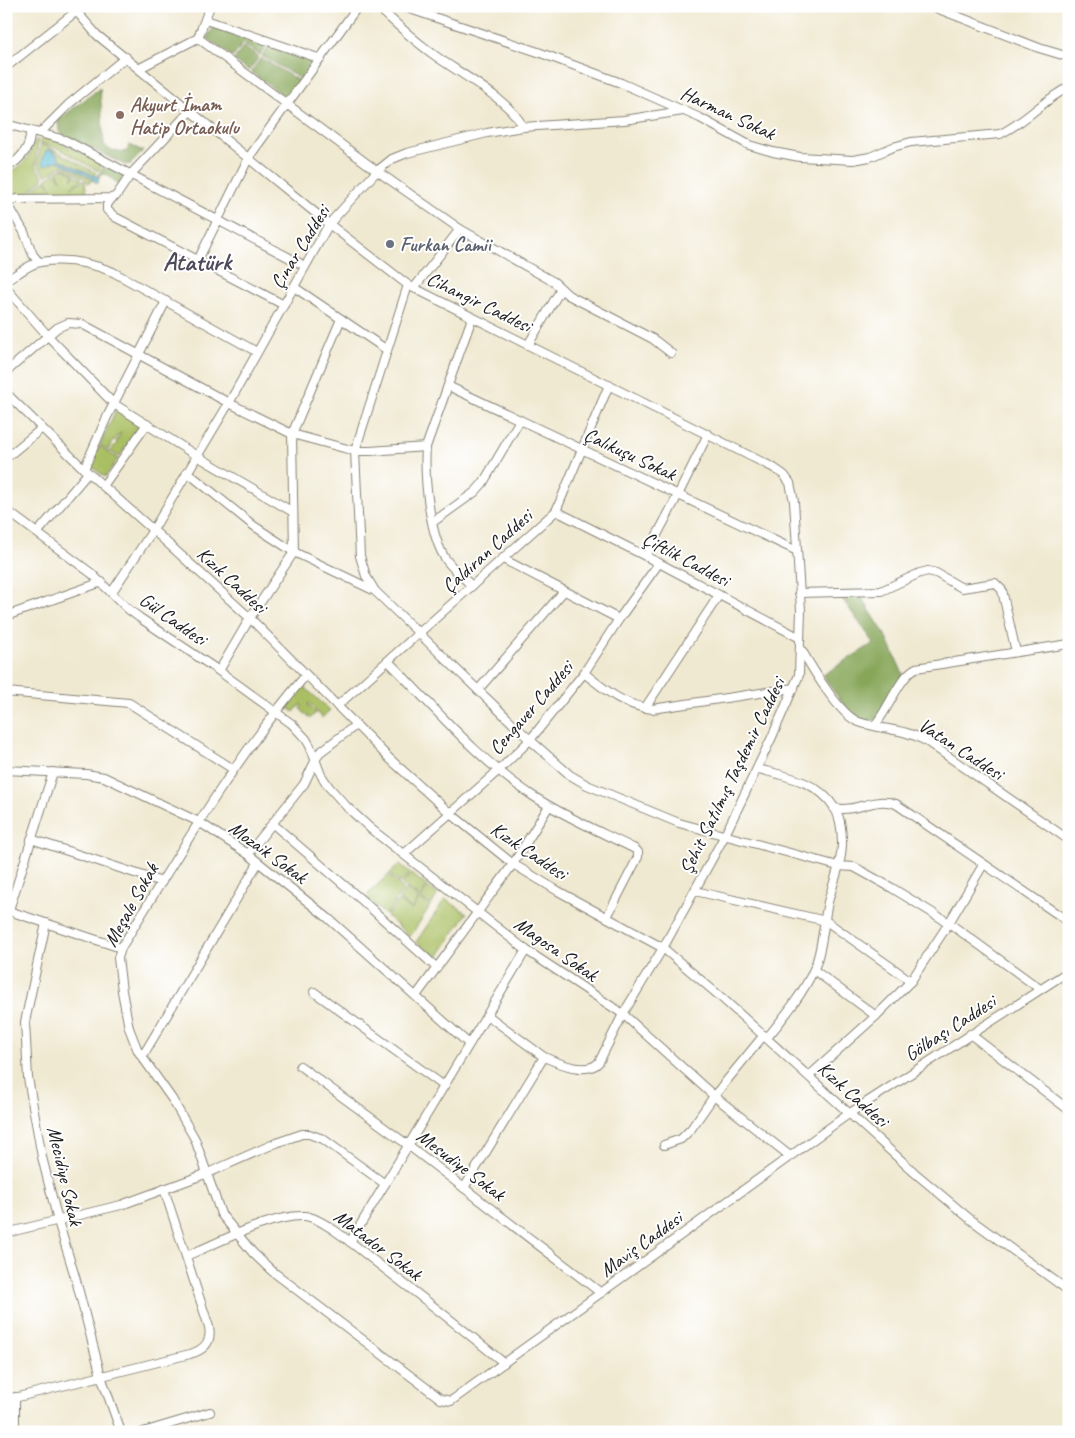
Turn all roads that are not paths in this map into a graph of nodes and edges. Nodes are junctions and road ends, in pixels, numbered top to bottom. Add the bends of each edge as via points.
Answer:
1 (83, 6) edge
2 (210, 6) edge
3 (358, 6) edge
4 (378, 6) edge
5 (401, 6) edge
6 (931, 6) edge
7 (76, 12) junction
8 (206, 20) junction
9 (198, 38) junction
10 (126, 57) junction
11 (1069, 57) edge
12 (321, 59) junction
13 (6, 67) edge
14 (140, 68) junction
15 (1069, 87) edge
16 (287, 104) junction
17 (191, 110) junction
18 (683, 110) junction
19 (6, 124) edge
20 (523, 127) junction
21 (30, 131) junction
22 (40, 132) junction
23 (249, 157) junction
24 (6, 168) edge
25 (377, 171) junction
26 (131, 174) junction
27 (112, 198) junction
28 (7, 203) edge
29 (218, 220) junction
30 (329, 224) junction
31 (460, 229) junction
32 (198, 260) junction
33 (39, 262) junction
34 (305, 266) junction
35 (6, 281) edge
36 (294, 286) junction
37 (411, 287) junction
38 (6, 288) edge
39 (561, 288) junction
40 (166, 302) junction
41 (284, 305) junction
42 (472, 318) junction
43 (342, 319) junction
44 (48, 336) junction
45 (528, 345) junction
46 (387, 350) junction
47 (257, 352) junction
48 (671, 353) dead end
49 (138, 354) junction
50 (6, 372) edge
51 (610, 385) junction
52 (448, 386) junction
53 (6, 393) edge
54 (229, 403) junction
55 (114, 404) junction
56 (520, 420) junction
57 (147, 424) junction
58 (41, 429) junction
59 (292, 434) junction
60 (708, 434) junction
61 (426, 447) junction
62 (582, 449) junction
63 (355, 451) junction
64 (197, 456) junction
65 (6, 458) edge
66 (86, 471) junction
67 (187, 472) junction
68 (784, 475) joint
69 (103, 486) junction
70 (678, 495) junction
71 (6, 510) edge
72 (556, 511) junction
73 (293, 512) junction
74 (433, 522) junction
75 (153, 530) junction
76 (38, 532) junction
77 (797, 551) junction
78 (294, 552) junction
79 (646, 556) junction
80 (503, 559) junction
81 (659, 562) junction
82 (102, 582) junction
83 (472, 586) junction
84 (375, 591) junction
85 (564, 591) junction
86 (112, 592) junction
87 (799, 593) junction
88 (719, 594) junction
89 (6, 616) edge
90 (250, 618) junction
91 (619, 620) junction
92 (418, 634) junction
93 (800, 638) junction
94 (1069, 644) edge
95 (800, 648) junction
96 (1016, 652) junction
97 (388, 661) junction
98 (219, 671) junction
99 (306, 674) junction
100 (584, 674) junction
101 (794, 688) junction
102 (478, 690) junction
103 (6, 692) edge
104 (337, 706) junction
105 (645, 708) junction
106 (275, 711) junction
107 (356, 725) junction
108 (875, 725) junction
109 (530, 740) junction
110 (316, 759) junction
111 (758, 768) junction
112 (233, 769) junction
113 (6, 770) edge
114 (499, 770) junction
115 (53, 772) junction
116 (549, 806) junction
117 (834, 808) junction
118 (450, 813) junction
119 (199, 822) junction
120 (272, 824) junction
121 (724, 837) junction
122 (31, 839) junction
123 (1069, 840) edge
124 (248, 854) junction
125 (404, 854) junction
126 (258, 863) junction
127 (512, 864) junction
128 (983, 865) junction
129 (838, 866) junction
130 (162, 882) junction
131 (695, 891) junction
132 (8, 910) edge
133 (477, 912) junction
134 (606, 917) junction
135 (826, 921) junction
136 (1069, 922) edge
137 (46, 923) junction
138 (949, 923) junction
139 (121, 948) junction
140 (663, 948) junction
141 (526, 950) junction
142 (437, 968) junction
143 (814, 970) junction
144 (1069, 971) edge
145 (910, 981) junction
146 (1040, 989) junction
147 (314, 992) dead end
148 (416, 996) junction
149 (487, 1014) junction
150 (623, 1014) junction
151 (876, 1016) junction
152 (970, 1034) junction
153 (766, 1036) junction
154 (470, 1044) junction
155 (142, 1057) junction
156 (544, 1057) junction
157 (300, 1066) dead end
158 (809, 1076) junction
159 (444, 1086) junction
160 (714, 1096) junction
161 (1069, 1110) edge
162 (850, 1113) junction
163 (408, 1145) junction
164 (664, 1146) dead end
165 (790, 1156) junction
166 (208, 1173) junction
167 (385, 1184) junction
168 (464, 1188) junction
169 (164, 1189) junction
170 (58, 1221) junction
171 (6, 1233) edge
172 (238, 1235) junction
173 (350, 1242) junction
174 (186, 1256) junction
175 (1069, 1291) edge
176 (601, 1293) junction
177 (504, 1363) junction
178 (101, 1376) junction
179 (15, 1398) junction
180 (6, 1400) edge
181 (450, 1402) joint
182 (210, 1412) dead end
183 (15, 1432) edge
184 (121, 1432) edge
185 (143, 1432) edge

1 - 7 street
2 - 8 street
3 - 12 street
4 - 20 street via 435,55 512,111
5 - 18 street, Harman Sokak via 602,76
6 - 11 street
7 - 10 street, Cihangir Caddesi via 90,28
7 - 13 street
8 - 9 street
8 - 12 street
9 - 14 street
9 - 16 street
10 - 14 street, Cihangir Caddesi
10 - 22 street
12 - 16 street
14 - 17 street, Cihangir Caddesi
15 - 18 street, Harman Sokak via 1000,134 911,142 853,160 800,156 756,148
16 - 23 street
16 - 25 street
17 - 23 street, Cihangir Caddesi
17 - 26 street
18 - 20 street, Çınar Caddesi via 624,120
19 - 21 street
20 - 25 street, Çınar Caddesi via 407,153 392,159
21 - 22 street
21 - 24 street via 23,154
22 - 26 street via 65,140
23 - 29 street
23 - 30 street, Cihangir Caddesi
25 - 30 street, Çınar Caddesi
25 - 31 street
26 - 27 street
26 - 29 street
27 - 28 street via 17,199
27 - 32 street via 106,208 108,213
28 - 33 street
29 - 32 street
29 - 34 street
30 - 34 street, Çınar Caddesi
30 - 37 street, Cihangir Caddesi
31 - 37 street
31 - 39 street
32 - 41 street
33 - 35 street
33 - 40 street via 96,265
34 - 36 street, Çınar Caddesi
36 - 41 street, Çınar Caddesi
36 - 43 street
37 - 42 street, Cihangir Caddesi
37 - 46 street
38 - 44 street
39 - 45 street
39 - 48 street
40 - 47 street
40 - 49 street
41 - 47 street, Çınar Caddesi
42 - 45 street, Cihangir Caddesi
42 - 52 street
43 - 46 street
43 - 59 street
44 - 49 street via 68,323 82,324
44 - 50 street
44 - 55 street
45 - 51 street, Cihangir Caddesi
46 - 63 street
47 - 54 street, Çınar Caddesi
49 - 54 street
49 - 55 street
51 - 60 street, Cihangir Caddesi
51 - 62 street, Çaldıran Caddesi
52 - 56 street, Çalıkuşu Sokak
52 - 61 street
53 - 58 street, Kızık Caddesi
54 - 59 street
54 - 64 street, Çınar Caddesi
55 - 57 street
55 - 66 street
56 - 62 street, Çalıkuşu Sokak
56 - 74 street via 483,484
57 - 64 street
57 - 69 street
58 - 65 street
58 - 66 street, Kızık Caddesi
59 - 63 street
59 - 73 street
60 - 68 street, Cihangir Caddesi
60 - 70 street
61 - 63 street
61 - 74 street via 426,476
62 - 70 street, Çalıkuşu Sokak
62 - 72 street, Çaldıran Caddesi
63 - 84 street via 360,556
64 - 67 street, Çınar Caddesi
64 - 73 street
66 - 69 street, Kızık Caddesi
66 - 76 street
67 - 75 street, Çınar Caddesi
67 - 78 street via 254,526
68 - 77 street, Şehit Satılmış Taşdemir Caddesi via 793,492
69 - 75 street, Kızık Caddesi
70 - 77 street, Çalıkuşu Sokak
70 - 79 street
71 - 76 street, Gül Caddesi
72 - 79 street, Çiftlik Caddesi
72 - 80 street, Çaldıran Caddesi
73 - 78 street
74 - 83 street via 447,560
75 - 86 street, Çınar Caddesi
75 - 90 street, Kızık Caddesi
76 - 82 street, Gül Caddesi
77 - 87 street, Şehit Satılmış Taşdemir Caddesi
78 - 84 street
78 - 90 street
79 - 81 street, Çiftlik Caddesi
80 - 83 street, Çaldıran Caddesi
80 - 85 street
81 - 88 street, Çiftlik Caddesi
81 - 91 street, Cengaver Caddesi
82 - 86 street, Gül Caddesi
82 - 89 street
83 - 92 street, Çaldıran Caddesi
84 - 92 street
85 - 91 street
85 - 102 street
86 - 98 street, Gül Caddesi via 140,618
87 - 93 street, Şehit Satılmış Taşdemir Caddesi
87 - 96 street via 881,591 928,571 962,588 998,584
88 - 93 street, Çiftlik Caddesi
88 - 105 street
90 - 98 street
90 - 99 street, Kızık Caddesi
91 - 100 street, Cengaver Caddesi
92 - 97 street, Çaldıran Caddesi
92 - 102 street
93 - 95 street, Şehit Satılmış Taşdemir Caddesi
94 - 96 street
95 - 101 street, Şehit Satılmış Taşdemir Caddesi via 800,666
95 - 108 street, Vatan Caddesi via 845,712 858,721
96 - 108 street via 911,670
97 - 104 street, Çaldıran Caddesi
97 - 114 street
98 - 106 street, Gül Caddesi
99 - 104 street, Kızık Caddesi
99 - 106 street, Meşale Sokak
100 - 105 street via 620,701
100 - 109 street, Cengaver Caddesi
101 - 105 street via 652,710
101 - 111 street, Şehit Satılmış Taşdemir Caddesi
102 - 109 street
103 - 112 street via 129,703
104 - 107 street, Kızık Caddesi
106 - 110 street, Gül Caddesi via 306,739
106 - 112 street, Meşale Sokak
107 - 110 street via 323,749
107 - 118 street, Kızık Caddesi
108 - 123 street, Vatan Caddesi via 926,740
109 - 114 street, Cengaver Caddesi
109 - 121 street via 559,768 587,785 679,823
110 - 120 street via 304,784
110 - 125 street, Magosa Sokak via 321,775 334,794
111 - 117 street via 815,787
111 - 121 street, Şehit Satılmış Taşdemir Caddesi
112 - 119 street, Meşale Sokak
113 - 115 street, Mozaik Sokak
114 - 116 street
114 - 118 street, Cengaver Caddesi
115 - 119 street, Mozaik Sokak via 104,777
115 - 122 street
116 - 127 street
116 - 134 street via 638,852
117 - 128 street via 848,810 884,801 896,804
117 - 129 street via 842,842
118 - 125 street, Cengaver Caddesi
118 - 127 street, Kızık Caddesi
119 - 124 street, Mozaik Sokak
119 - 130 street, Meşale Sokak
120 - 124 street
120 - 142 street
121 - 129 street
121 - 131 street, Şehit Satılmış Taşdemir Caddesi
122 - 130 street
122 - 132 street
124 - 126 street, Mozaik Sokak
125 - 133 street, Magosa Sokak
126 - 148 street, Mozaik Sokak via 328,918
126 - 155 street
127 - 133 street
127 - 134 street, Kızık Caddesi
128 - 136 street
128 - 138 street
129 - 135 street
129 - 138 street via 854,867
130 - 139 street, Meşale Sokak
131 - 135 street
131 - 140 street, Şehit Satılmış Taşdemir Caddesi
132 - 137 street
133 - 141 street, Magosa Sokak
133 - 142 street
134 - 140 street, Kızık Caddesi
135 - 143 street
135 - 145 street
137 - 139 street
137 - 170 street, Mecidiye Sokak via 26,1011 25,1042 42,1158
138 - 145 street
138 - 146 street
139 - 155 street, Meşale Sokak via 118,958 129,1028
140 - 150 street, Şehit Satılmış Taşdemir Caddesi
140 - 153 street, Kızık Caddesi
141 - 149 street
141 - 150 street, Magosa Sokak
142 - 148 street
143 - 151 street
143 - 153 street via 792,1005
144 - 146 street, Gölbaşı Caddesi
145 - 151 street
146 - 152 street, Gölbaşı Caddesi
147 - 159 street
148 - 154 street, Mozaik Sokak
149 - 154 street
149 - 156 street
150 - 156 street, Şehit Satılmış Taşdemir Caddesi via 595,1066 578,1068
150 - 160 street, Magosa Sokak
151 - 158 street
152 - 161 street
152 - 162 street, Gölbaşı Caddesi
153 - 158 street, Kızık Caddesi
153 - 160 street
154 - 159 street
155 - 166 street, Meşale Sokak via 187,1124
156 - 168 street
157 - 163 street, Mesudiye Sokak
158 - 162 street, Kızık Caddesi
159 - 163 street
160 - 164 street via 686,1135
160 - 165 street, Magosa Sokak
162 - 165 street, Maviş Caddesi
162 - 175 street, Kızık Caddesi via 970,1219
163 - 167 street
163 - 168 street, Mesudiye Sokak
165 - 176 street, Maviş Caddesi
166 - 167 street via 294,1136 309,1134 323,1138
166 - 169 street
166 - 172 street, Meşale Sokak via 221,1214
167 - 173 street
168 - 176 street, Mesudiye Sokak
169 - 170 street
169 - 174 street
170 - 171 street
170 - 178 street, Mecidiye Sokak
172 - 173 street, Matador Sokak via 276,1221 304,1216 320,1221
172 - 174 street, Matador Sokak
172 - 181 street, Meşale Sokak via 272,1271 434,1395
173 - 177 street, Matador Sokak
174 - 178 street via 210,1327 210,1338 205,1347 195,1353
176 - 177 street, Maviş Caddesi
177 - 181 street, Maviş Caddesi
178 - 179 street
178 - 184 street, Mecidiye Sokak
179 - 180 street
179 - 183 street
182 - 185 street

